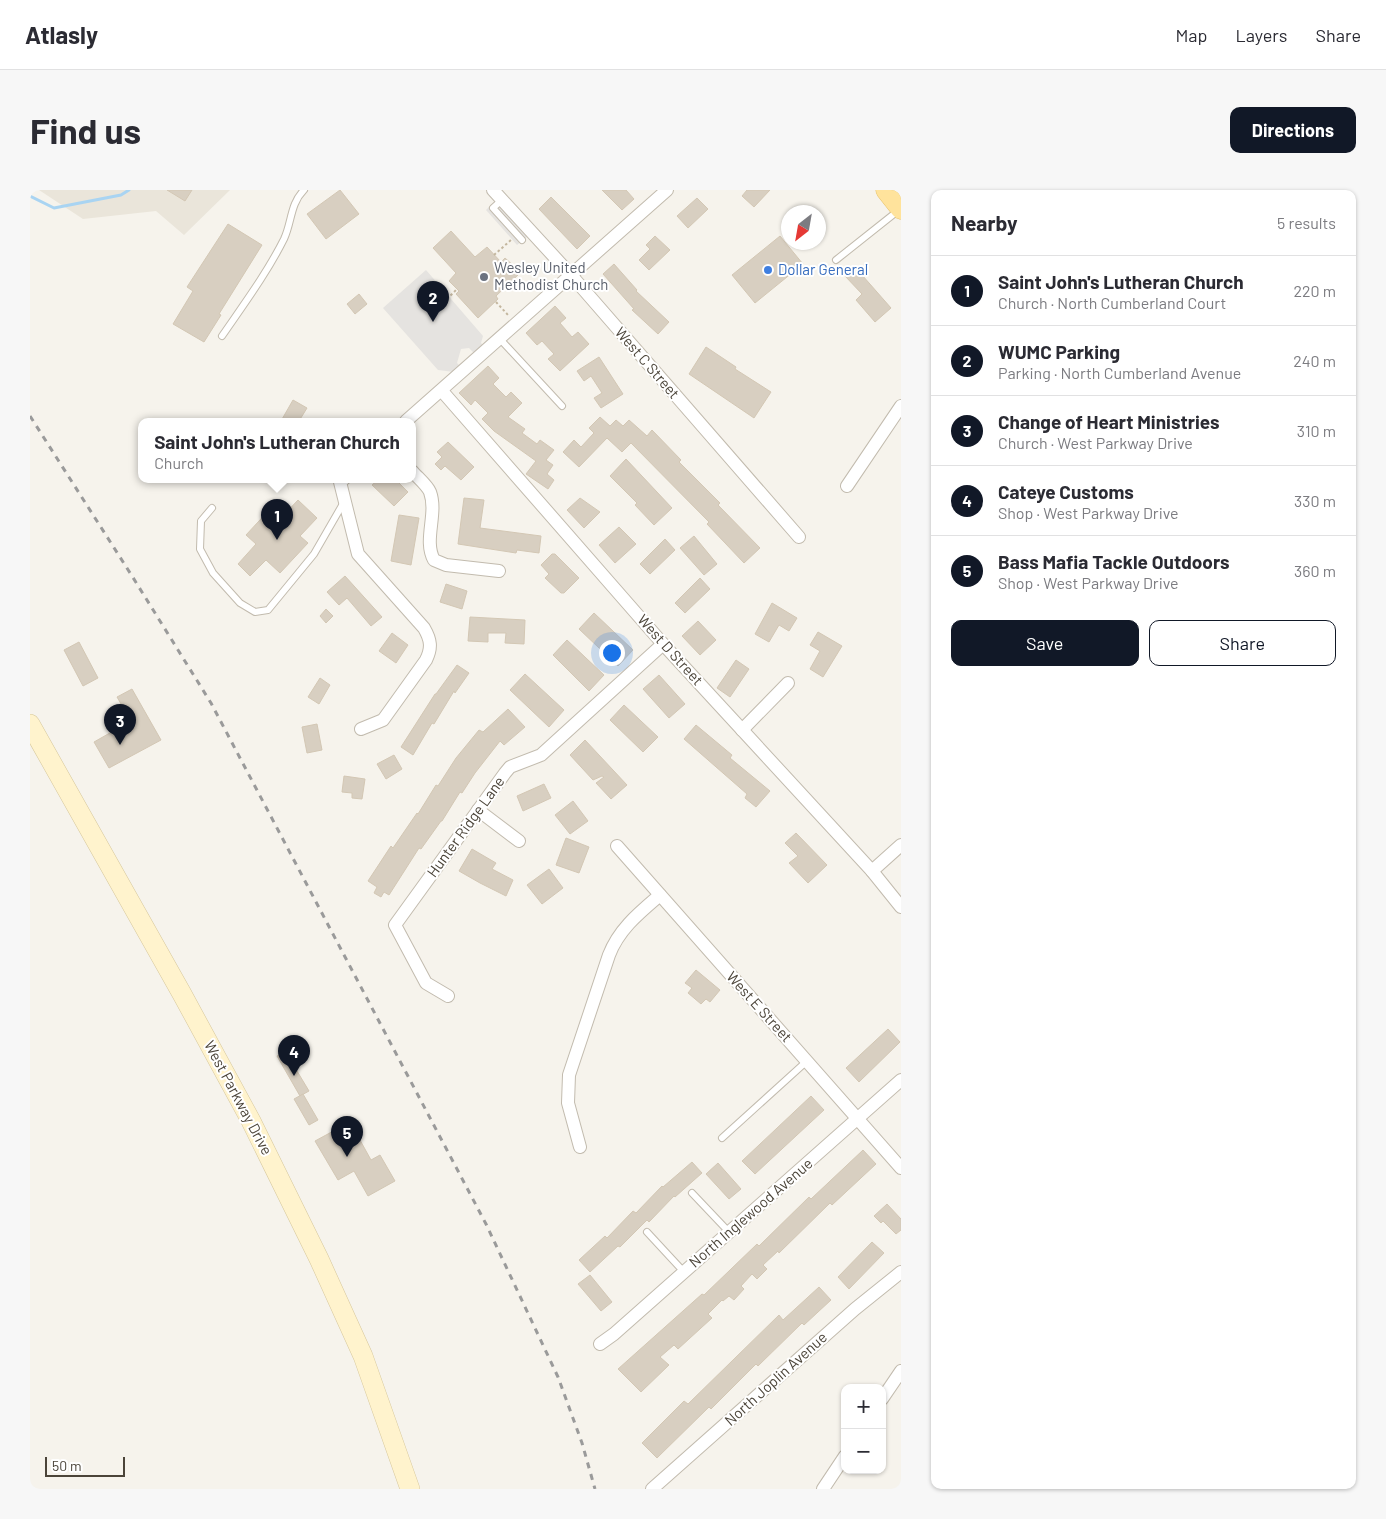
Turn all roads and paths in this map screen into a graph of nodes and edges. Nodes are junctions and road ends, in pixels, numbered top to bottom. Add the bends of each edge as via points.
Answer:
1 (304, 190) edge
2 (886, 190) edge
3 (661, 192) edge
4 (498, 195) edge
5 (901, 209) edge
6 (517, 235) junction
7 (522, 240) dead end
8 (494, 255) dead end
9 (836, 260) dead end
10 (571, 275) junction
11 (457, 289) dead end
12 (447, 299) dead end
13 (496, 302) dead end
14 (516, 325) junction
15 (222, 336) dead end
16 (500, 339) junction
17 (442, 391) junction
18 (562, 406) dead end
19 (901, 406) edge
20 (410, 418) edge
21 (416, 476) edge
22 (342, 483) edge
23 (847, 486) dead end
24 (345, 501) junction
25 (212, 508) dead end
26 (799, 537) dead end
27 (500, 571) dead end
28 (663, 644) junction
29 (788, 683) dead end
30 (30, 724) edge
31 (361, 729) dead end
32 (742, 730) junction
33 (478, 810) junction
34 (519, 841) dead end
35 (901, 845) edge
36 (617, 846) dead end
37 (872, 871) junction
38 (660, 895) junction
39 (901, 907) edge
40 (448, 996) dead end
41 (807, 1061) junction
42 (901, 1080) edge
43 (858, 1119) junction
44 (722, 1138) dead end
45 (580, 1147) dead end
46 (901, 1168) edge
47 (692, 1193) dead end
48 (646, 1232) dead end
49 (729, 1232) junction
50 (684, 1272) junction
51 (901, 1272) edge
52 (600, 1344) dead end
53 (901, 1371) edge
54 (886, 1393) edge
55 (841, 1462) edge
56 (410, 1489) edge
57 (652, 1489) edge
58 (823, 1489) edge

1 - 15 lane via 294,203 285,237
2 - 5 main road
3 - 10 street
4 - 6 lane via 493,208
4 - 10 street, West C Street
5 - 9 lane
6 - 7 lane
6 - 8 path
10 - 14 street
10 - 26 street, West C Street
11 - 12 path
13 - 14 path
14 - 16 street
16 - 17 street
16 - 18 lane
17 - 20 street
17 - 28 street, West D Street
19 - 23 street
21 - 27 street via 430,492 433,515 430,550 434,560 446,565
22 - 24 street
24 - 25 lane via 314,554 268,610 255,612 240,603 218,579 200,549 201,521
24 - 31 street via 358,554 424,628 430,645 426,660 383,720
28 - 32 street, West D Street
28 - 33 street, Hunter Ridge Lane via 541,755 510,767
29 - 32 street
30 - 56 main road, West Parkway Drive via 251,1120 363,1356
32 - 37 street, West D Street
33 - 34 street
33 - 40 street, Hunter Ridge Lane via 396,925 426,983
35 - 37 street
36 - 38 street, West E Street
37 - 39 street, West D Street
38 - 41 street, West E Street
38 - 45 street via 616,938 572,1065 568,1103
41 - 43 street, West E Street
41 - 44 lane
42 - 43 street, North Inglewood Avenue
43 - 46 street, West E Street
43 - 49 street, North Inglewood Avenue
47 - 49 lane
48 - 50 lane
49 - 50 street, North Inglewood Avenue
50 - 52 street, North Inglewood Avenue
51 - 57 street, North Joplin Avenue via 854,1309
53 - 54 street
55 - 58 street

